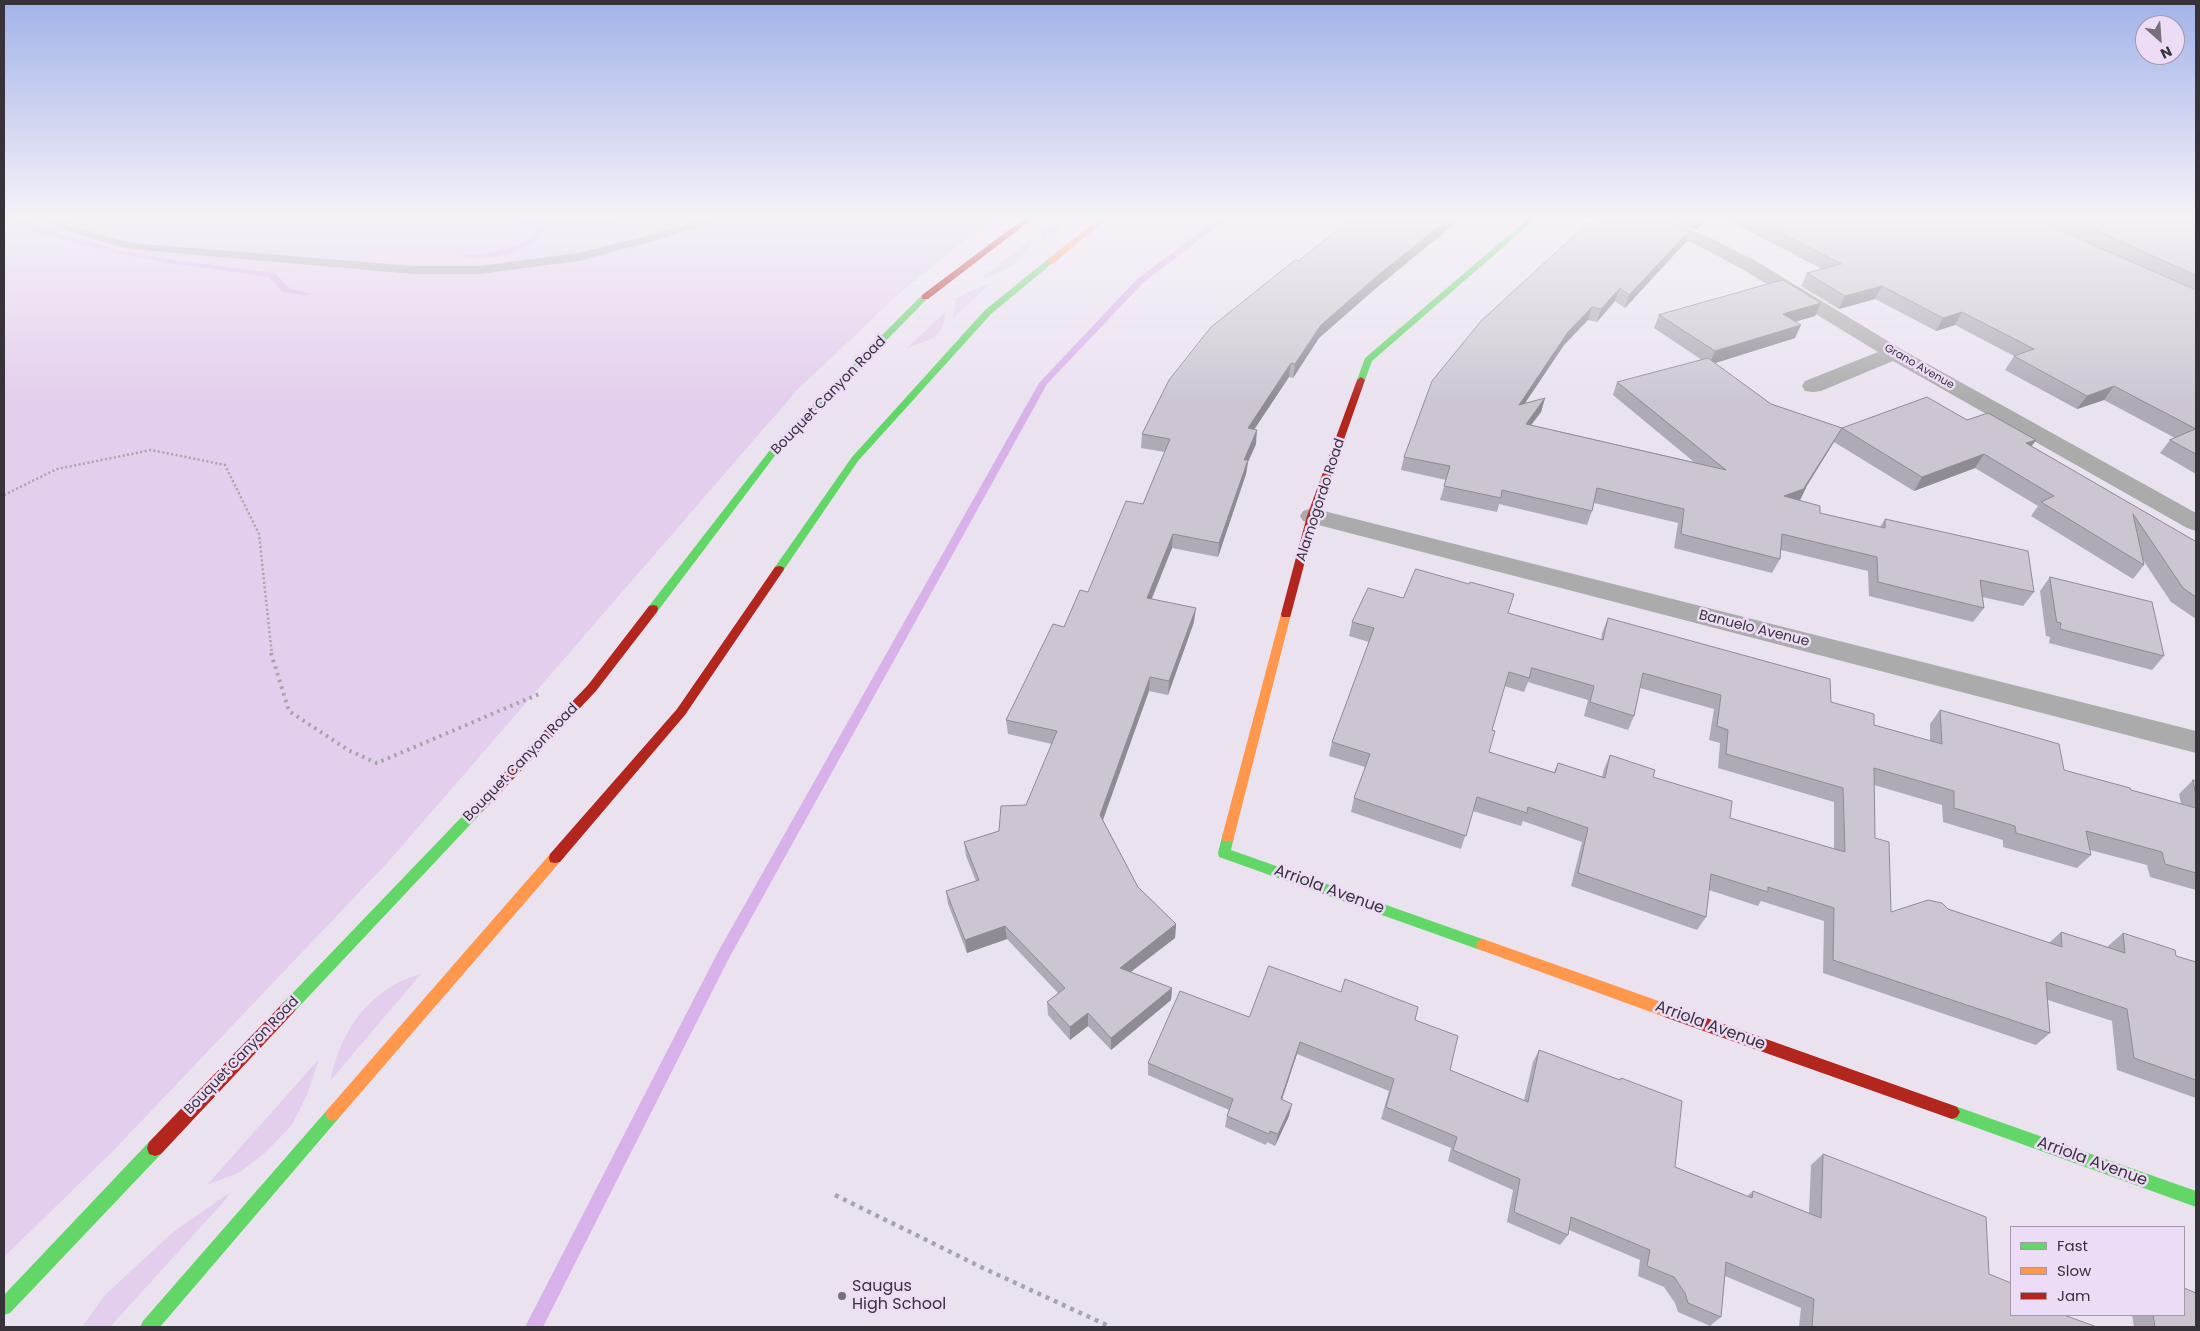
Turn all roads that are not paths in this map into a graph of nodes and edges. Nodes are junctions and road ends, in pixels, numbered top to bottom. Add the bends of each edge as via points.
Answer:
1 (948, 279) edge
2 (1029, 279) edge
3 (1462, 279) edge
4 (1772, 279) edge
5 (1894, 353) junction
6 (1812, 386) dead end
7 (1312, 516) junction
8 (2196, 523) edge
9 (2196, 742) edge
10 (1224, 853) joint
11 (2196, 1199) edge
12 (4, 1307) edge
13 (149, 1327) edge

1 - 12 main road, Bouquet Canyon Road via 926,296 780,443 592,688
2 - 13 main road via 988,312 854,459 681,712
3 - 7 main road, Alamogordo Road via 1368,360
4 - 5 street, Grano Avenue
5 - 6 street
5 - 8 street, Grano Avenue
7 - 9 street, Banuelo Avenue
7 - 10 main road, Alamogordo Road
10 - 11 main road, Arriola Avenue

